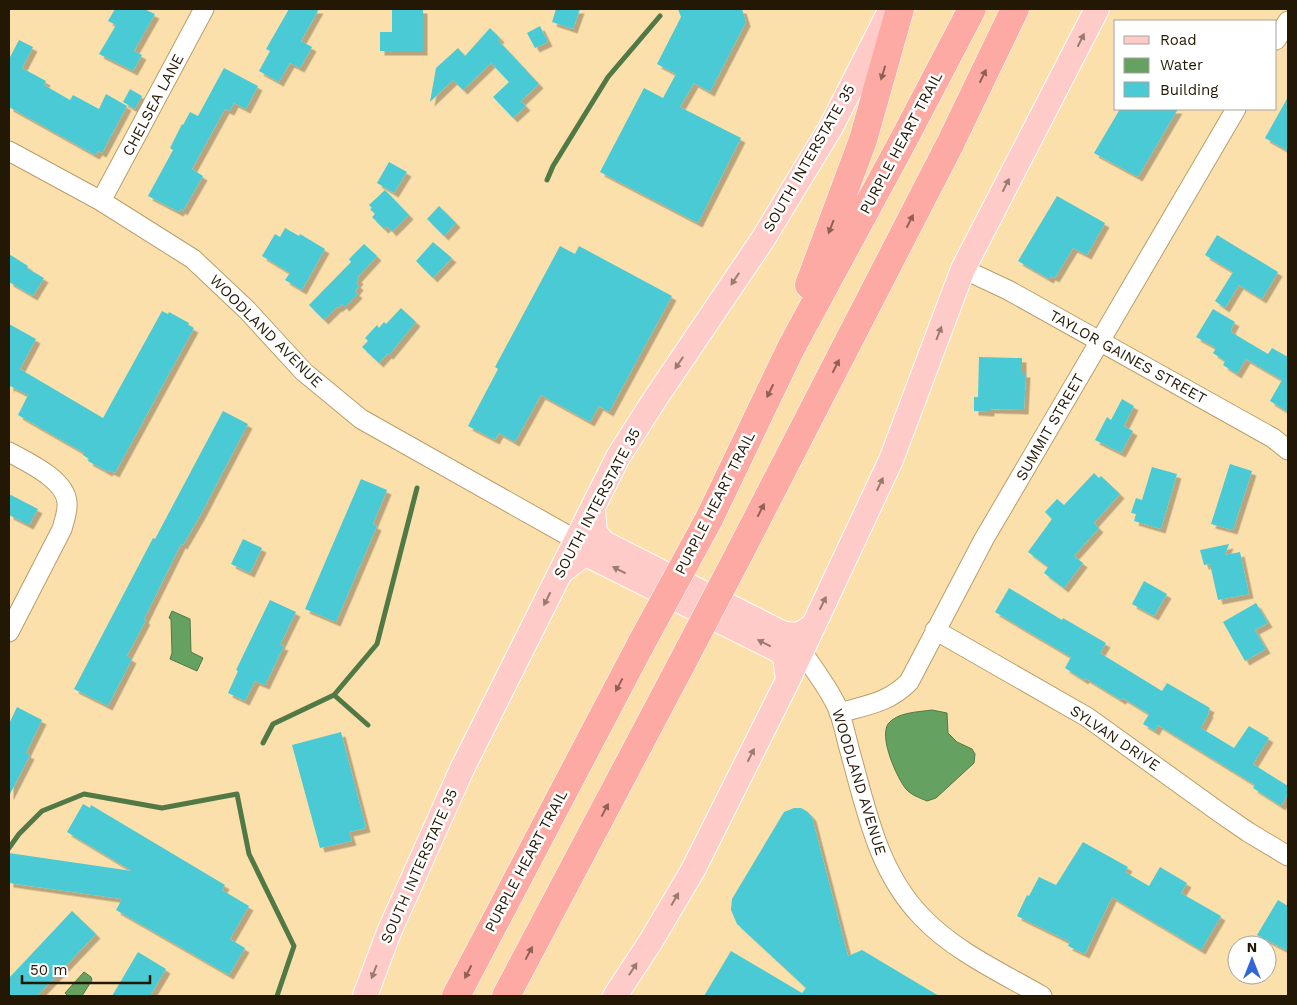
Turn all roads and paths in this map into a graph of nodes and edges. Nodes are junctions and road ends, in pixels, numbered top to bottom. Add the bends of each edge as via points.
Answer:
1 (204, 9) edge
2 (891, 9) edge
3 (900, 9) edge
4 (972, 9) edge
5 (1015, 9) edge
6 (1097, 9) edge
7 (1288, 20) edge
8 (1277, 38) edge
9 (1235, 110) edge
10 (9, 151) edge
11 (101, 201) junction
12 (964, 269) junction
13 (1100, 342) junction
14 (791, 348) junction
15 (1288, 450) edge
16 (9, 452) edge
17 (593, 510) junction
18 (576, 540) junction
19 (561, 572) junction
20 (812, 626) junction
21 (935, 630) junction
22 (9, 632) edge
23 (801, 650) junction
24 (788, 680) junction
25 (839, 713) junction
26 (1288, 856) edge
27 (365, 996) edge
28 (456, 996) edge
29 (506, 996) edge
30 (615, 996) edge
31 (1042, 996) edge

1 - 11 street, CHELSEA LANE
2 -> 17 main road, SOUTH INTERSTATE 35 via 831,127 762,239 618,457
3 -> 14 highway via 862,140 813,273
4 - 14 highway, PURPLE HEART TRAIL
29 -> 5 highway, bridge via 739,554 950,144
12 -> 6 main road
7 - 8 street
9 - 13 street, SUMMIT STREET
10 - 11 street, WOODLAND AVENUE
11 - 18 street, WOODLAND AVENUE via 193,259 247,310 304,372 361,419
12 - 13 street, TAYLOR GAINES STREET
20 -> 12 main road via 891,460
13 - 15 street, TAYLOR GAINES STREET via 1274,438
13 - 21 street, SUMMIT STREET via 984,539
14 -> 28 highway, PURPLE HEART TRAIL, bridge via 708,519
16 - 22 street via 48,474 68,500 62,530
17 - 18 main road, SOUTH INTERSTATE 35
17 - 20 main road via 595,533 604,543 782,633 803,634
18 - 19 main road, SOUTH INTERSTATE 35
24 -> 19 main road via 785,657 780,651 592,557 583,554
19 -> 27 main road, SOUTH INTERSTATE 35 via 462,769 389,932
20 - 23 main road
21 - 25 street, SUMMIT STREET via 909,682 898,693
21 - 26 street, SYLVAN DRIVE via 1087,717 1248,832
23 - 24 main road
23 - 25 street, WOODLAND AVENUE via 829,690
30 -> 24 main road via 693,870
25 - 31 street, WOODLAND AVENUE via 873,833 899,889 943,937

